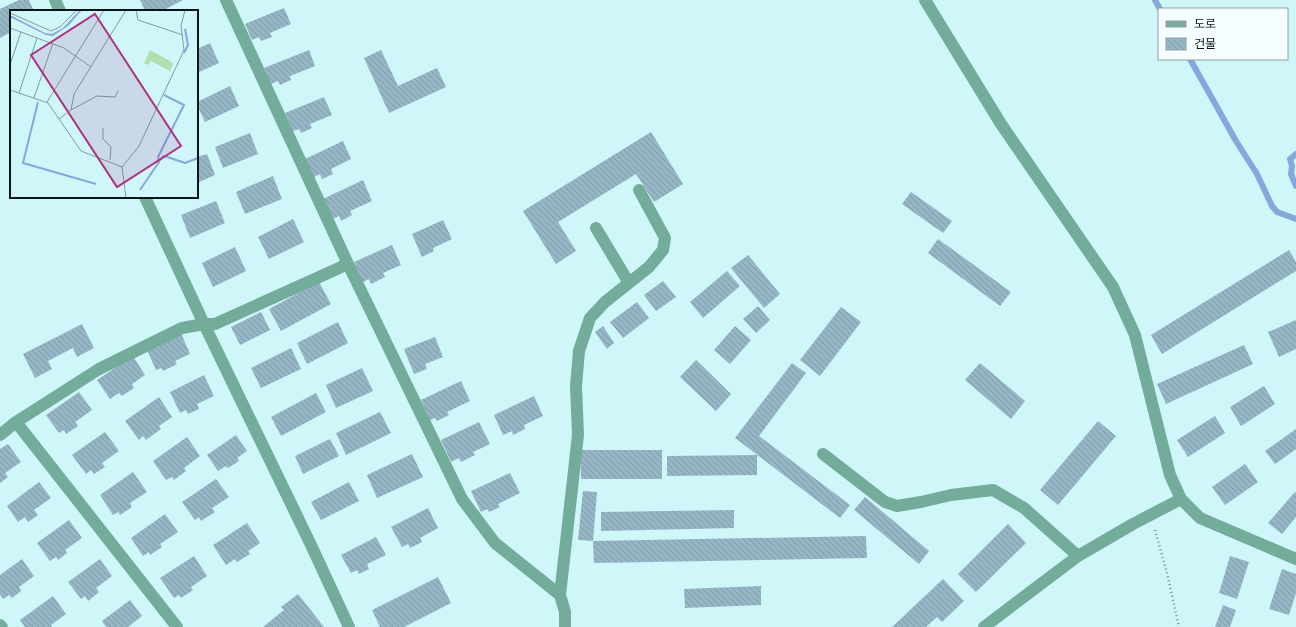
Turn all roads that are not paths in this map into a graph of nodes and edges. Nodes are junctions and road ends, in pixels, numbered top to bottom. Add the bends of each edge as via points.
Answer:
1 (55, 0) edge
2 (226, 0) edge
3 (925, 0) edge
4 (60, 10) edge
5 (639, 190) dead end
6 (146, 198) edge
7 (596, 228) dead end
8 (348, 264) junction
9 (629, 283) junction
10 (204, 324) junction
11 (16, 422) junction
12 (0, 435) edge
13 (823, 454) dead end
14 (1181, 499) junction
15 (1078, 556) junction
16 (1296, 559) edge
17 (560, 595) junction
18 (177, 627) edge
19 (348, 627) edge
20 (565, 627) edge
21 (984, 627) edge

1 - 4 street
2 - 8 street
3 - 14 street via 1001,124 1113,287 1135,335 1170,475
5 - 9 street via 665,238 663,250 650,267
6 - 10 street
7 - 9 street
8 - 10 street via 215,324
8 - 17 street via 462,499 495,543
9 - 17 street via 590,318 579,351 576,386 578,435
10 - 11 street via 182,328 99,369
10 - 19 street
11 - 12 street
11 - 18 street
13 - 15 street via 885,502 897,506 993,490 1024,508
14 - 15 street
14 - 16 street via 1200,518
15 - 21 street
17 - 20 street via 565,612

